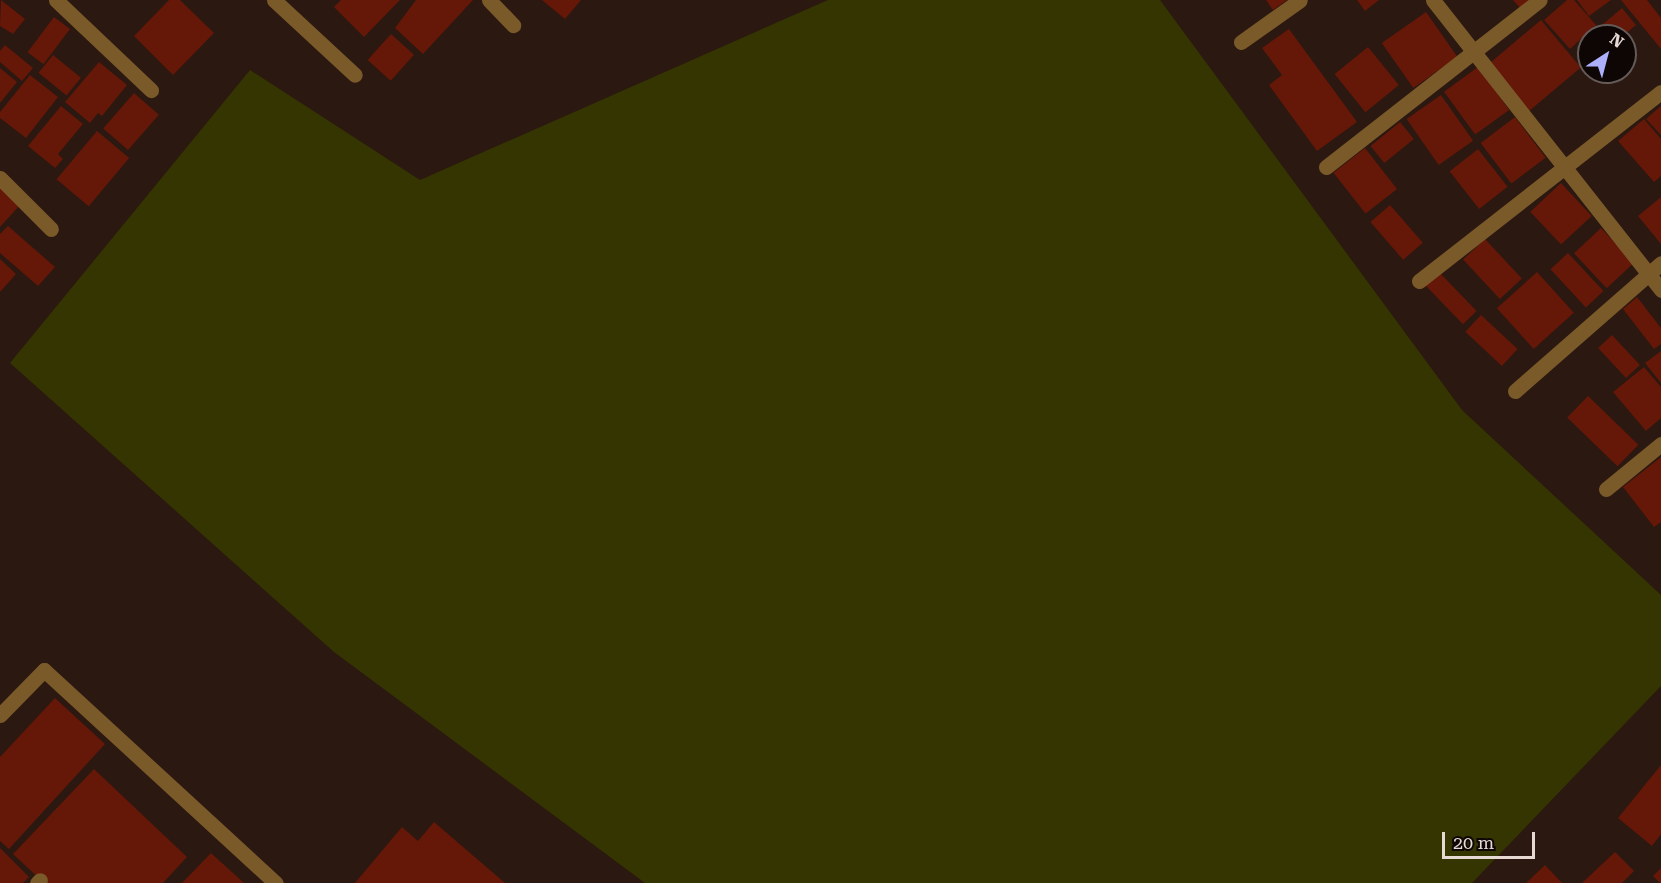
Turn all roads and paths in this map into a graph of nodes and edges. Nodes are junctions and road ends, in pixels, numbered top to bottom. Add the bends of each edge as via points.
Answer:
1 (56, 0) edge
2 (274, 0) edge
3 (489, 0) edge
4 (1300, 0) edge
5 (1433, 0) edge
6 (1540, 0) edge
7 (513, 25) dead end
8 (1241, 42) dead end
9 (1474, 52) junction
10 (355, 75) dead end
11 (151, 90) dead end
12 (1661, 92) edge
13 (1326, 167) dead end
14 (1565, 167) junction
15 (0, 178) edge
16 (51, 228) dead end
17 (1661, 263) edge
18 (1647, 273) junction
19 (1419, 281) dead end
20 (1661, 290) edge
21 (1515, 391) dead end
22 (1661, 444) edge
23 (1605, 489) dead end
24 (0, 715) edge
25 (276, 883) edge

1 - 11 street
2 - 10 street
3 - 7 street
4 - 8 street
5 - 9 street
6 - 9 street
9 - 13 street
9 - 14 street
12 - 14 street
14 - 18 street
14 - 19 street
15 - 16 street
17 - 18 street
18 - 20 street
18 - 21 street
22 - 23 street
24 - 25 street via 44,670

